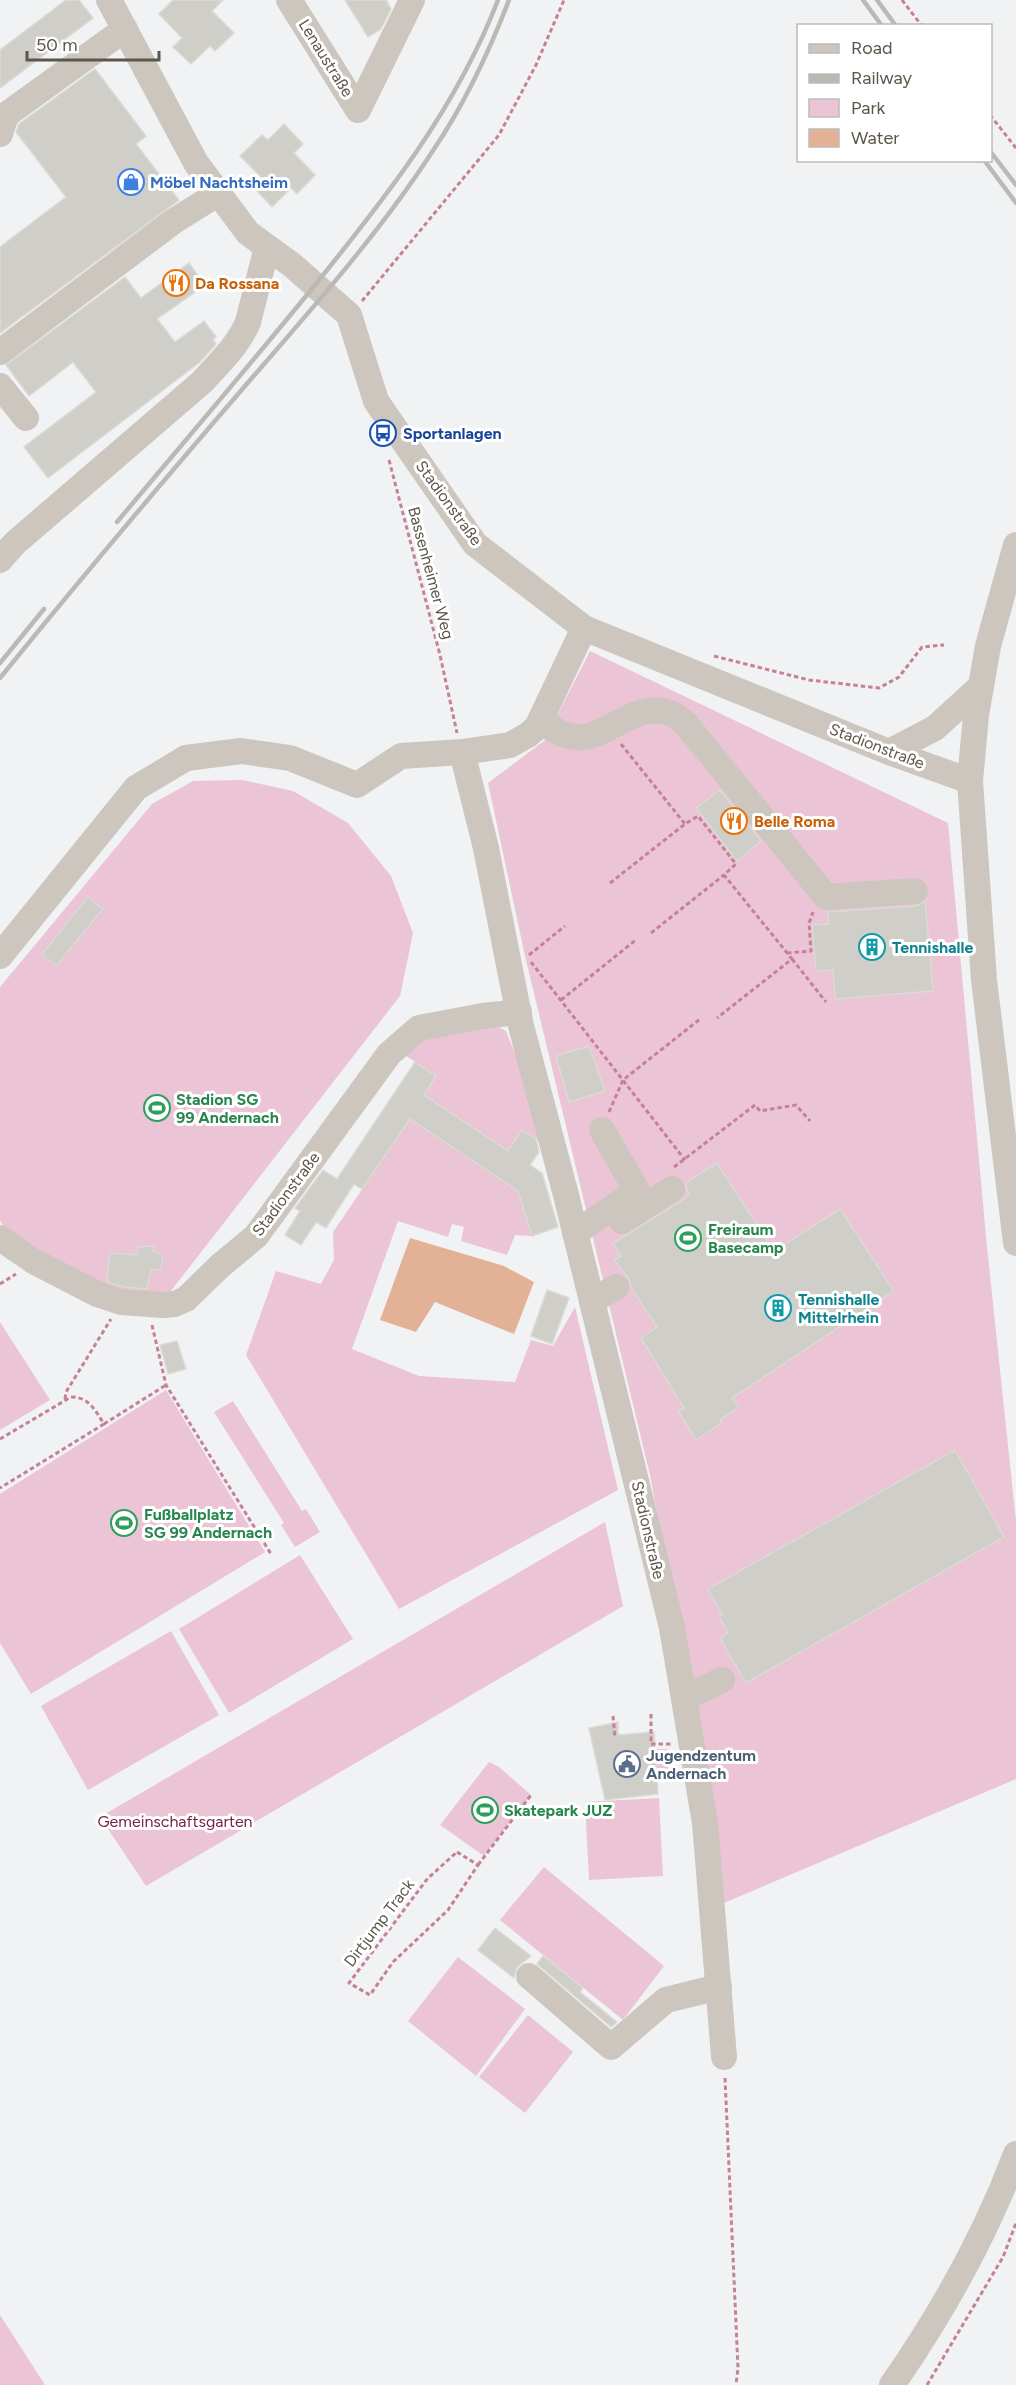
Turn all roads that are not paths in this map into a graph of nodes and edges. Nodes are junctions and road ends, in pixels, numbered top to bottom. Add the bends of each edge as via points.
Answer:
1 (109, 0) edge
2 (289, 0) edge
3 (408, 2) edge
4 (124, 29) junction
5 (0, 134) edge
6 (219, 193) junction
7 (267, 247) junction
8 (0, 352) edge
9 (0, 386) edge
10 (26, 418) dead end
11 (1016, 545) edge
12 (0, 561) edge
13 (584, 628) junction
14 (981, 686) junction
15 (541, 719) junction
16 (462, 752) junction
17 (889, 752) junction
18 (970, 781) junction
19 (915, 891) dead end
20 (0, 956) edge
21 (519, 1012) junction
22 (602, 1130) road end
23 (673, 1178) road end
24 (0, 1238) edge
25 (577, 1241) junction
26 (1016, 1243) edge
27 (616, 1287) dead end
28 (592, 1301) junction
29 (722, 1680) dead end
30 (685, 1695) junction
31 (529, 1976) dead end
32 (719, 1987) junction
33 (724, 2057) road end
34 (1016, 2154) edge
35 (891, 2385) edge

1 - 4 street
2 - 3 street, Lenaustraße via 358,110
4 - 5 street via 6,115
4 - 6 street via 196,163
6 - 7 street via 248,233
6 - 8 street via 174,221
7 - 12 street via 248,322 229,353 202,382 15,543
7 - 13 street, Stadionstraße via 349,315 376,401 475,544
9 - 10 street
11 - 14 street
13 - 15 street
13 - 17 street, Stadionstraße
14 - 17 street via 935,728
14 - 18 street
15 - 16 street via 528,735 510,745
15 - 19 street via 553,731 577,738 642,713 672,713 686,724 826,897
16 - 20 street via 401,756 357,785 290,758 241,751 186,758 136,788
16 - 21 street, Stadionstraße
17 - 18 street, Stadionstraße
18 - 26 street via 984,980
21 - 24 street, Stadionstraße via 419,1028 389,1054 256,1236 176,1304 122,1302 97,1294 35,1262
21 - 25 street, Stadionstraße
22 - 25 street via 637,1191
23 - 25 street
25 - 28 street, Stadionstraße
27 - 28 street
28 - 30 street, Stadionstraße
29 - 30 street
30 - 32 street, Stadionstraße via 694,1725
31 - 32 street via 611,2047 666,2000
32 - 33 street, Stadionstraße
34 - 35 street via 988,2223 942,2309

